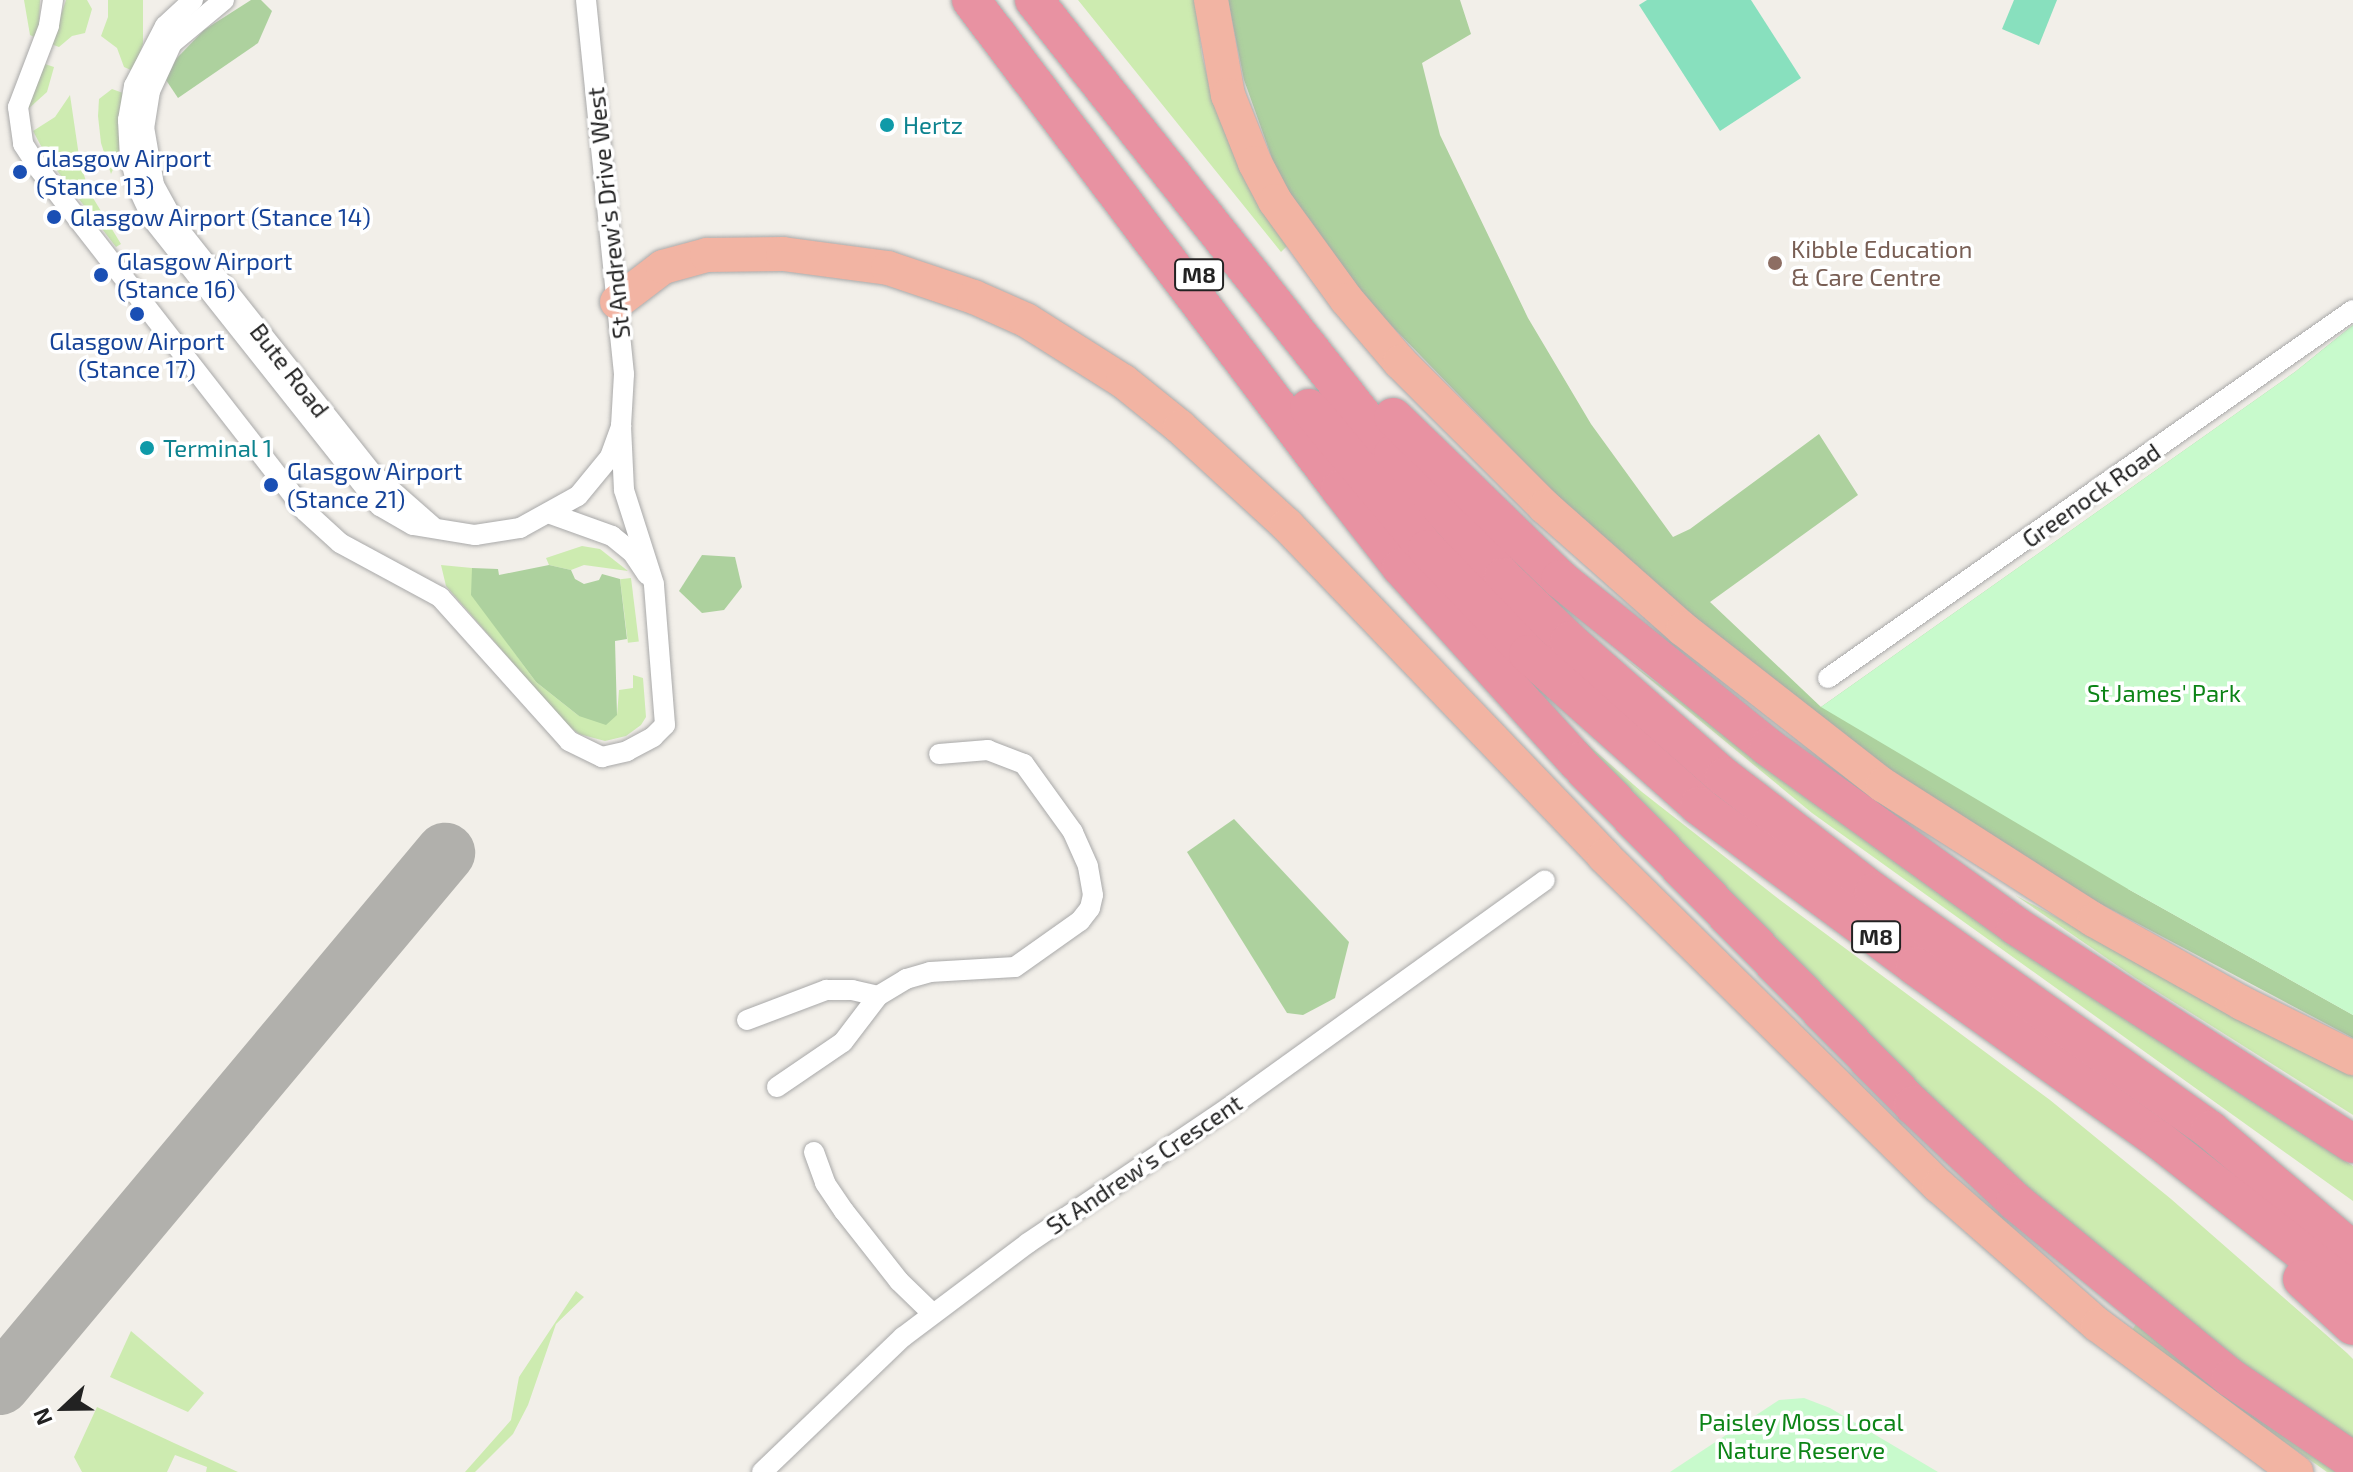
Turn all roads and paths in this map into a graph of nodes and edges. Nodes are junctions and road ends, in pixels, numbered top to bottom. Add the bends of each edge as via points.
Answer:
1 (53, 0) edge
2 (193, 0) edge
3 (224, 0) edge
4 (586, 0) edge
5 (972, 0) edge
6 (1034, 0) edge
7 (1211, 0) edge
8 (1163, 163) junction
9 (155, 206) junction
10 (617, 302) junction
11 (2353, 310) edge
12 (621, 426) junction
13 (551, 514) junction
14 (654, 584) junction
15 (1828, 678) dead end
16 (939, 754) dead end
17 (1545, 880) dead end
18 (1915, 966) junction
19 (878, 996) junction
20 (747, 1020) dead end
21 (2353, 1058) edge
22 (777, 1087) dead end
23 (2210, 1130) junction
24 (2353, 1144) edge
25 (814, 1152) dead end
26 (2353, 1231) edge
27 (2353, 1251) edge
28 (2353, 1292) edge
29 (933, 1314) junction
30 (2353, 1326) edge
31 (2353, 1461) edge
32 (762, 1472) edge
33 (2296, 1472) edge

1 - 14 street, St Andrew's Drive West via 49,26 18,107 23,144 305,511 340,543 440,597 569,741 602,757 627,751 665,725
2 - 9 street via 165,26 134,86 129,148 134,175
3 - 9 street via 172,43 150,91 145,147
4 - 10 street, St Andrew's Drive West
5 - 18 highway, M8 via 1427,549 1528,654 1699,806
5 - 31 highway, M8 via 1340,489 1468,643 1577,762 1913,1105 2016,1202 2231,1378
6 - 8 highway, M8
7 - 21 highway via 1228,95 1275,201 1400,362 1545,507 1683,629 1883,785 2094,920
8 - 23 highway, M8 via 1393,454 1503,577 1580,652 1806,841
8 - 24 highway, M8 via 1411,437 1631,640 1768,747 2016,926
9 - 13 street, Bute Road via 373,474 432,526 475,535 501,533
10 - 12 street, St Andrew's Drive West via 624,374
10 - 33 highway via 663,267 707,255 783,254 888,268 1026,320 1123,381 1287,525 1604,856 1939,1186 2098,1325
11 - 15 street, Greenock Road
12 - 13 street, St Andrew's Drive West via 610,457 596,476
12 - 14 street, St Andrew's Drive West via 624,490
13 - 14 street via 612,536 632,552
16 - 19 street via 988,750 1024,764 1073,832 1088,866 1090,908 1080,921 1015,967 930,972
17 - 29 street, St Andrew's Crescent
18 - 28 highway, M8 via 2159,1140
18 - 30 highway, M8 via 2283,1262
19 - 20 street via 826,990
19 - 22 street via 843,1042
23 - 26 highway, M8
23 - 27 highway, M8
25 - 29 street via 825,1183 844,1211 899,1281
29 - 32 street, St Andrew's Crescent

